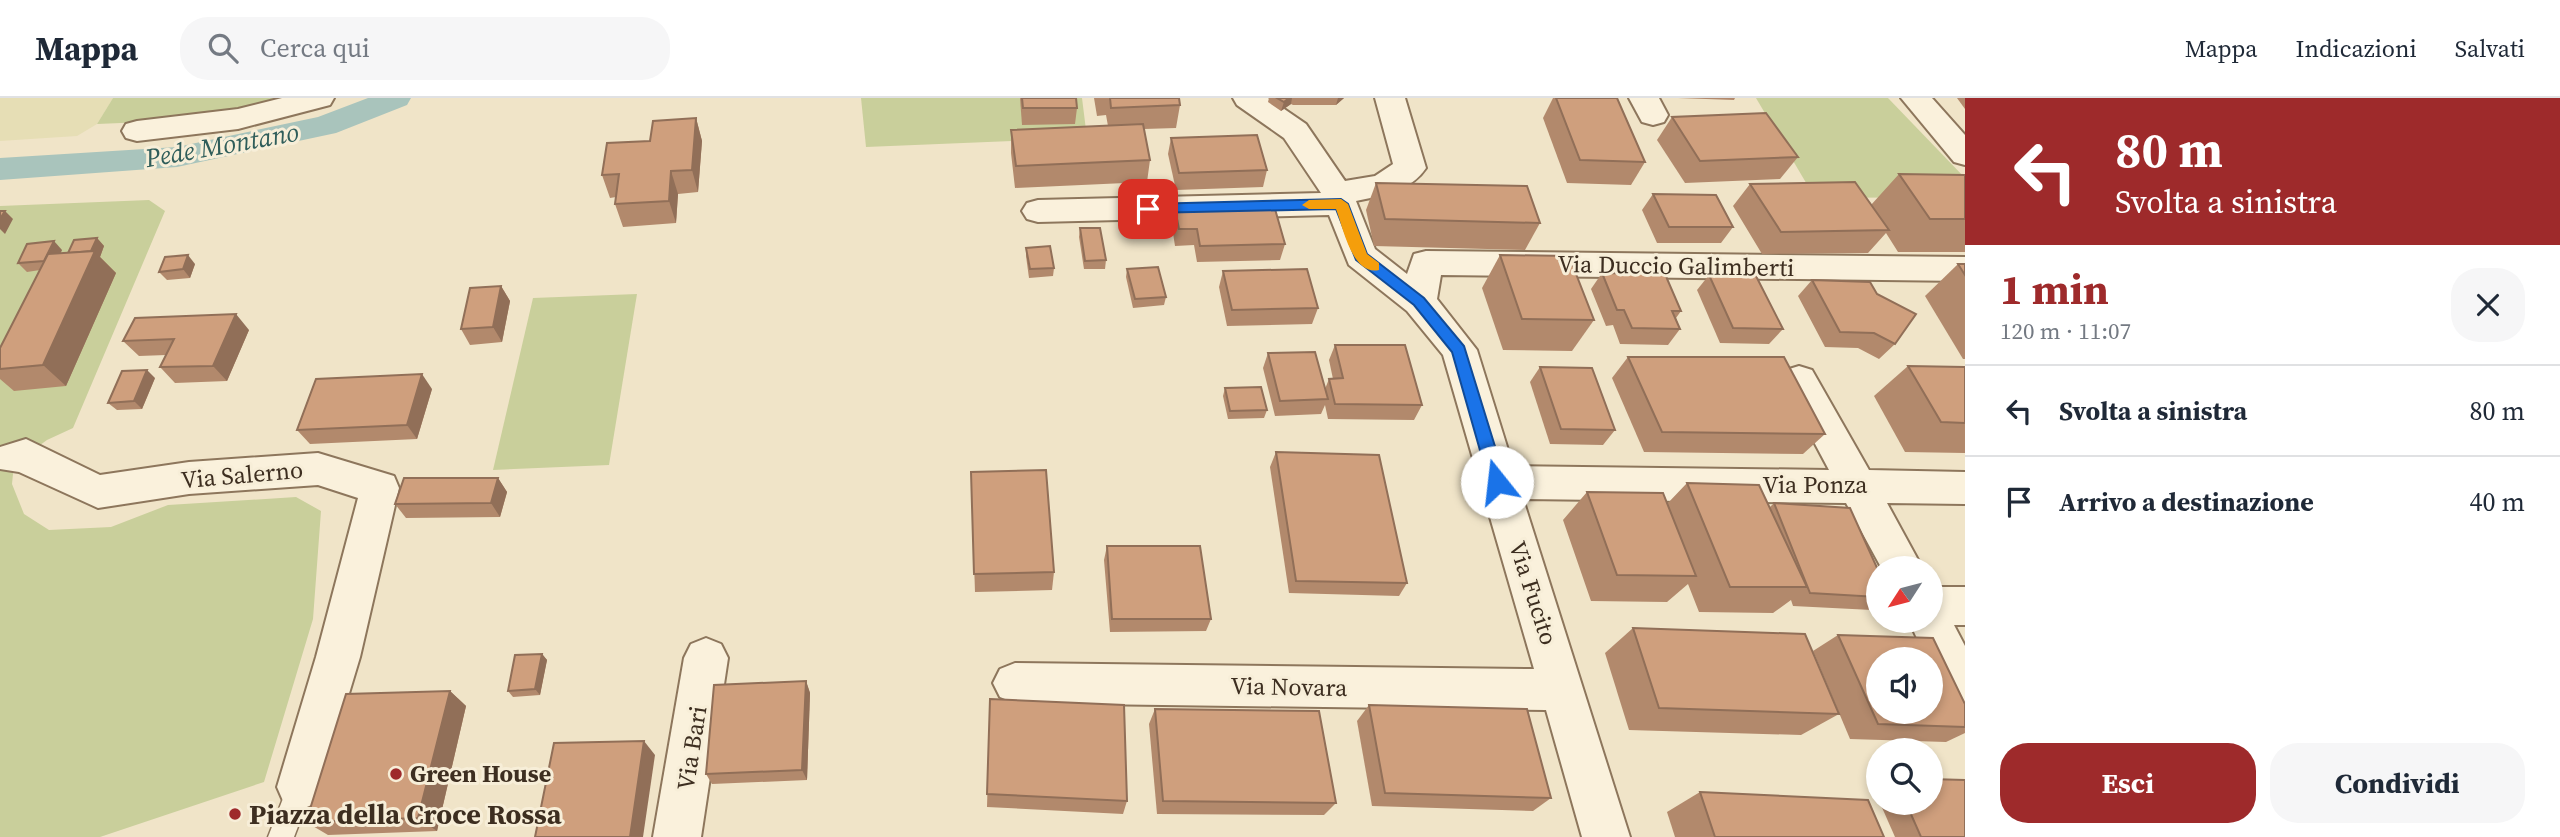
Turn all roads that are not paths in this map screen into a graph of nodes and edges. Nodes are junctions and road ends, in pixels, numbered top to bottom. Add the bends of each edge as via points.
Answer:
1 (319, 98) edge
2 (1248, 98) edge
3 (1390, 98) edge
4 (1916, 98) edge
5 (137, 131) dead end
6 (1965, 155) edge
7 (1339, 198) junction
8 (1038, 211) dead end
9 (1965, 268) edge
10 (1419, 302) junction
11 (1799, 380) edge
12 (14, 458) dead end
13 (1497, 482) junction
14 (1859, 486) junction
15 (1965, 488) edge
16 (1896, 556) edge
17 (1943, 606) edge
18 (1965, 606) edge
19 (1936, 634) edge
20 (706, 658) dead end
21 (1014, 683) dead end
22 (1564, 690) junction
23 (1965, 691) edge
24 (300, 787) joint
25 (281, 837) edge
26 (677, 837) edge
27 (1606, 837) edge

1 - 5 street via 238,119
2 - 7 street, Via Fucito via 1295,131
3 - 7 street via 1409,168 1383,185
4 - 6 street
7 - 8 street
7 - 10 street, Via Fucito via 1361,256
9 - 10 street, Via Duccio Galimberti via 1426,263
10 - 13 street, Via Fucito via 1459,350
11 - 14 street
12 - 24 street, Via Salerno via 26,455 37,465 98,492 189,478 318,470 380,488
13 - 14 street, Via Ponza
13 - 22 street, Via Fucito
14 - 15 street, Via Ponza
14 - 16 street
17 - 18 street
19 - 23 street
20 - 26 street, Via Bari
21 - 22 street, Via Novara
22 - 27 street, Via Fucito
24 - 25 lane

